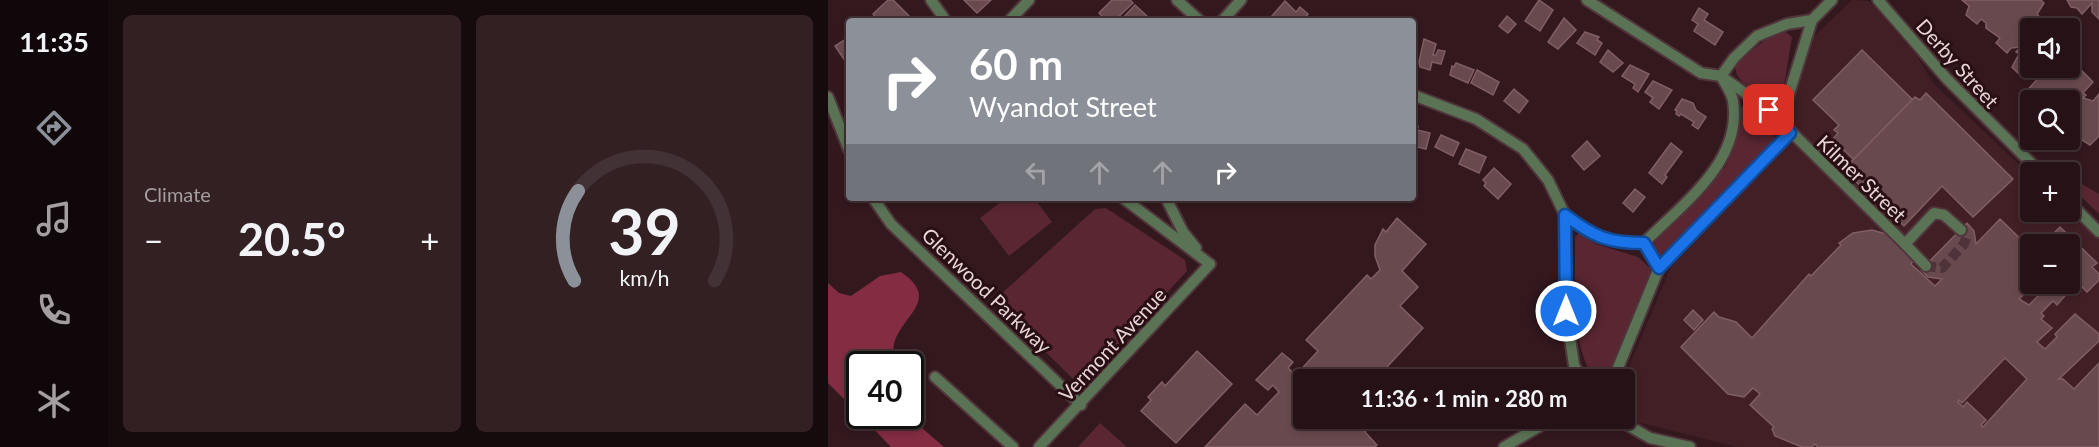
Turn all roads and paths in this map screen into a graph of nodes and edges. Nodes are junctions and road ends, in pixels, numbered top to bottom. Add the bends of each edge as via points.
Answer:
1 (932, 0) edge
2 (1029, 0) edge
3 (1178, 0) edge
4 (1241, 0) edge
5 (1587, 0) edge
6 (1832, 0) edge
7 (1878, 0) edge
8 (944, 18) edge
9 (1012, 18) edge
10 (1197, 18) edge
11 (1225, 18) edge
12 (1812, 20) junction
13 (1721, 76) junction
14 (1416, 96) edge
15 (828, 97) edge
16 (1780, 123) junction
17 (1790, 133) junction
18 (846, 142) edge
19 (2030, 162) edge
20 (875, 201) edge
21 (1127, 201) edge
22 (1168, 201) edge
23 (2080, 213) edge
24 (1565, 215) junction
25 (1961, 230) dead end
26 (2099, 232) edge
27 (1644, 243) junction
28 (1905, 244) junction
29 (1210, 264) junction
30 (1926, 266) dead end
31 (1659, 268) junction
32 (1576, 369) edge
33 (1618, 369) edge
34 (935, 377) dead end
35 (1081, 405) junction
36 (1535, 429) edge
37 (1634, 429) edge
38 (1013, 447) edge
39 (1039, 447) edge
40 (1504, 447) edge
41 (1690, 447) edge

1 - 8 street
2 - 9 street
3 - 10 street
4 - 11 street
5 - 13 street, Kilmer Street via 1701,73
6 - 12 street
7 - 19 street, Derby Street via 1946,78
12 - 13 street via 1787,24 1757,36
12 - 16 street
13 - 16 street, Kilmer Street via 1769,110
13 - 27 street via 1733,100 1730,146 1715,170
14 - 24 street via 1476,119 1523,149 1548,180
15 - 18 street
16 - 17 street, Kilmer Street
17 - 28 street, Kilmer Street
17 - 31 street
20 - 35 street, Glenwood Parkway via 891,224
21 - 29 street
22 - 29 street via 1183,232
23 - 26 street
24 - 27 street via 1593,236 1618,243
24 - 32 street via 1566,311
25 - 28 street via 1944,215 1934,213
27 - 31 street
28 - 30 street, Kilmer Street
29 - 35 street, Vermont Avenue
31 - 33 street
34 - 38 street
35 - 39 street, Vermont Avenue
36 - 40 street
37 - 41 street via 1650,438

